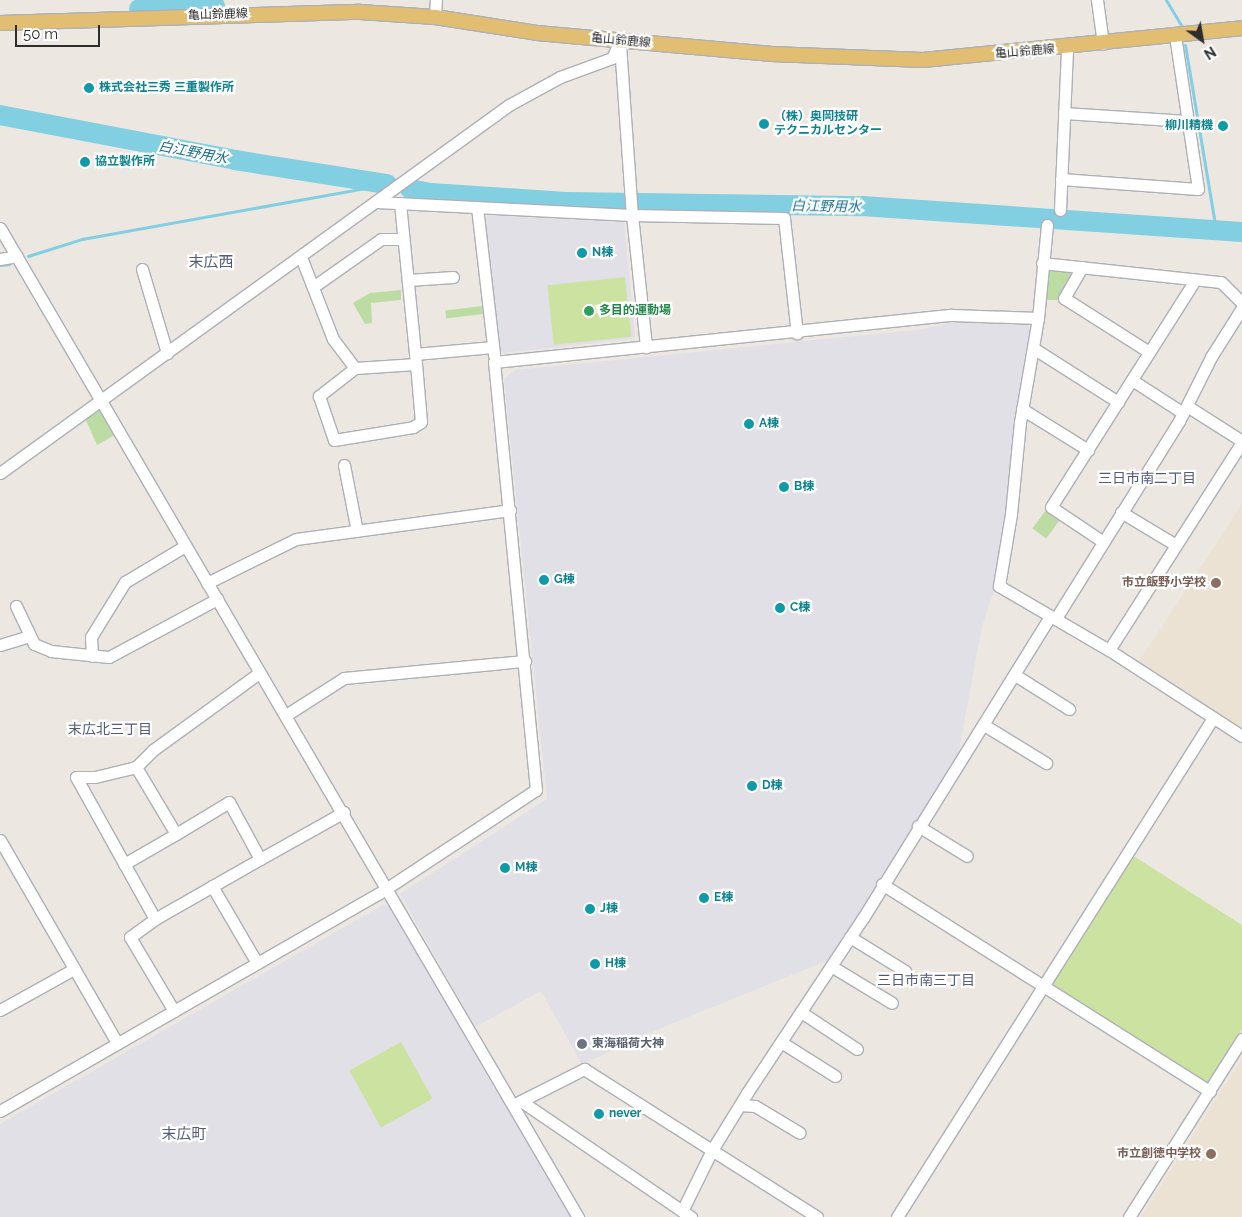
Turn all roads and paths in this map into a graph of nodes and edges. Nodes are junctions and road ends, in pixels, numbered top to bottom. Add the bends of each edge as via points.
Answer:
1 (436, 0) edge
2 (1097, 0) edge
3 (435, 17) junction
4 (0, 23) edge
5 (1242, 28) edge
6 (1176, 36) junction
7 (620, 41) junction
8 (1103, 44) junction
9 (1067, 48) junction
10 (1064, 113) junction
11 (1187, 121) junction
12 (1061, 179) junction
13 (377, 202) junction
14 (400, 203) junction
15 (477, 207) junction
16 (1060, 210) dead end
17 (632, 212) junction
18 (1047, 225) dead end
19 (0, 228) edge
20 (404, 239) junction
21 (17, 256) junction
22 (301, 257) junction
23 (0, 258) edge
24 (1042, 263) junction
25 (1082, 267) junction
26 (142, 269) dead end
27 (454, 277) dead end
28 (408, 280) junction
29 (1195, 280) junction
30 (313, 287) junction
31 (1242, 303) edge
32 (1242, 308) edge
33 (1038, 318) junction
34 (797, 333) junction
35 (493, 347) junction
36 (646, 347) junction
37 (1033, 348) junction
38 (1149, 352) junction
39 (167, 353) junction
40 (416, 359) junction
41 (494, 362) junction
42 (355, 368) junction
43 (1132, 380) junction
44 (101, 400) junction
45 (1118, 402) junction
46 (1022, 409) junction
47 (1185, 410) junction
48 (1242, 441) edge
49 (1088, 450) junction
50 (344, 465) dead end
51 (0, 473) edge
52 (510, 510) junction
53 (1121, 512) junction
54 (357, 531) junction
55 (1102, 541) junction
56 (1176, 545) junction
57 (185, 546) junction
58 (207, 584) junction
59 (216, 599) junction
60 (16, 606) dead end
61 (1053, 617) junction
62 (28, 636) junction
63 (0, 645) edge
64 (1109, 650) junction
65 (92, 656) junction
66 (525, 661) junction
67 (259, 673) junction
68 (1014, 675) junction
69 (1069, 709) dead end
70 (286, 715) junction
71 (1213, 718) junction
72 (984, 725) junction
73 (1242, 736) edge
74 (1046, 763) dead end
75 (136, 766) junction
76 (344, 812) junction
77 (918, 826) junction
78 (176, 834) junction
79 (0, 840) edge
80 (967, 856) dead end
81 (260, 859) junction
82 (124, 864) junction
83 (882, 884) junction
84 (212, 886) junction
85 (388, 887) junction
86 (155, 919) junction
87 (850, 937) junction
88 (257, 963) junction
89 (831, 966) junction
90 (74, 969) junction
91 (905, 971) dead end
92 (1044, 988) junction
93 (892, 1003) dead end
94 (0, 1010) edge
95 (174, 1011) junction
96 (800, 1012) junction
97 (1242, 1038) edge
98 (781, 1042) junction
99 (118, 1043) junction
100 (857, 1050) dead end
101 (835, 1076) dead end
102 (1210, 1091) junction
103 (517, 1103) junction
104 (740, 1105) junction
105 (0, 1111) edge
106 (800, 1133) dead end
107 (712, 1150) junction
108 (687, 1214) edge
109 (578, 1217) edge
110 (817, 1217) edge
111 (897, 1217) edge
112 (1128, 1217) edge

1 - 3 street
2 - 8 street
3 - 4 main road, 亀山鈴鹿線 via 320,12
3 - 7 main road, 亀山鈴鹿線 via 537,33
5 - 6 main road, 亀山鈴鹿線
6 - 8 main road, 亀山鈴鹿線
6 - 11 street
7 - 9 main road, 亀山鈴鹿線 via 772,54 924,60
7 - 13 street via 612,58 540,86
7 - 17 street
8 - 9 main road, 亀山鈴鹿線
9 - 10 street
10 - 11 street
10 - 12 street
11 - 12 street via 1198,189
12 - 16 street
13 - 14 street
13 - 22 street
14 - 15 street
14 - 20 street
15 - 17 street
15 - 35 street
17 - 34 street via 784,218
17 - 36 street
18 - 24 street
19 - 21 street
20 - 28 street
20 - 30 street via 381,239
21 - 23 street
21 - 44 street
22 - 30 street
22 - 39 street
24 - 25 street
24 - 33 street
25 - 29 street
25 - 38 street via 1064,298
26 - 39 street
27 - 28 street
28 - 40 street
29 - 31 street via 1221,282
29 - 38 street
30 - 42 street via 333,339
32 - 47 street via 1211,357
33 - 34 street via 952,315
33 - 37 street
34 - 36 street
35 - 40 street
35 - 41 street
36 - 41 street
37 - 45 street
37 - 46 street
38 - 43 street
39 - 44 street
40 - 42 street
40 - 42 street via 421,422 413,427 334,440 318,396
41 - 52 street
43 - 45 street
43 - 47 street
44 - 51 street
44 - 57 street
45 - 49 street
46 - 49 street
46 - 61 street via 1011,514 999,586
47 - 48 street
47 - 53 street
48 - 56 street
49 - 55 street via 1051,507
50 - 54 street
52 - 54 street
52 - 66 street
53 - 55 street
53 - 56 street
54 - 58 street via 296,539
55 - 61 street
56 - 64 street
57 - 58 street
57 - 65 street via 125,582 91,636
58 - 59 street
59 - 65 street via 109,657
59 - 67 street
60 - 62 street
61 - 64 street
61 - 68 street
62 - 63 street
62 - 65 street via 34,644 51,651
64 - 71 street
66 - 70 street via 344,678
66 - 85 street via 536,790
67 - 70 street
67 - 75 street
68 - 69 street
68 - 72 street
70 - 76 street
71 - 73 street
71 - 92 street
72 - 74 street
72 - 77 street
75 - 78 street
75 - 82 street via 95,778 76,777
76 - 81 street
76 - 85 street
77 - 80 street
77 - 83 street
78 - 81 street via 229,802
78 - 82 street
79 - 90 street
81 - 84 street
82 - 86 street
83 - 87 street
83 - 92 street
84 - 86 street
84 - 88 street
85 - 88 street
85 - 103 street
86 - 95 street via 130,937
87 - 89 street
87 - 91 street
88 - 95 street
89 - 93 street
89 - 96 street
90 - 94 street
90 - 99 street
92 - 102 street
92 - 111 street
95 - 99 street
96 - 98 street
96 - 100 street
97 - 102 street
98 - 101 street
98 - 104 street
99 - 105 street
102 - 112 street
103 - 107 street via 584,1069
103 - 108 street
103 - 109 street
104 - 106 street via 755,1106
104 - 107 street
107 - 108 street
107 - 110 street

